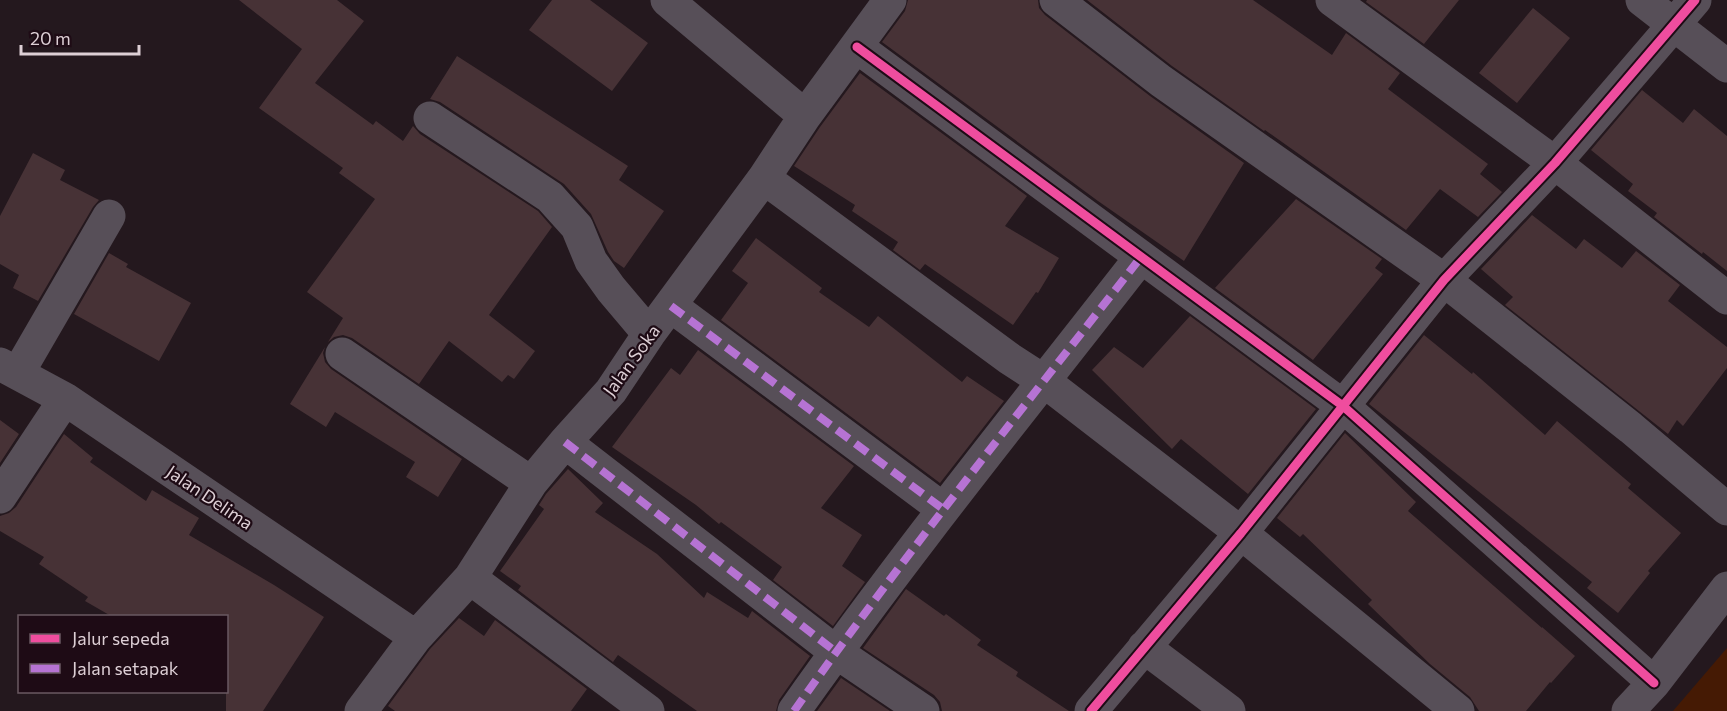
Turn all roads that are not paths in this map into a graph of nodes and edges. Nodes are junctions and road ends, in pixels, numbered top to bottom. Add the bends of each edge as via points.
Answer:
1 (667, 0) edge
2 (890, 0) edge
3 (1056, 0) edge
4 (1332, 0) edge
5 (1642, 0) edge
6 (1695, 0) edge
7 (1674, 24) junction
8 (857, 47) junction
9 (1727, 66) edge
10 (805, 116) junction
11 (430, 118) dead end
12 (1555, 163) junction
13 (764, 178) junction
14 (109, 216) dead end
15 (1141, 256) junction
16 (1444, 280) junction
17 (1727, 298) edge
18 (671, 306) junction
19 (649, 334) junction
20 (342, 354) dead end
21 (9, 368) edge
22 (1044, 381) junction
23 (65, 399) junction
24 (1343, 406) junction
25 (564, 442) junction
26 (531, 483) junction
27 (0, 497) edge
28 (943, 509) junction
29 (1727, 509) edge
30 (1241, 533) junction
31 (471, 578) junction
32 (1727, 588) edge
33 (416, 637) junction
34 (1144, 647) junction
35 (836, 652) junction
36 (1654, 683) junction
37 (369, 708) edge
38 (648, 711) edge
39 (794, 711) edge
40 (923, 711) edge
41 (1091, 711) edge
42 (1229, 711) edge
43 (1458, 711) edge
44 (1628, 711) edge

1 - 10 street
2 - 8 street, Jalan Soka
3 - 16 street via 1161,81
4 - 12 street
5 - 7 street
6 - 7 street
7 - 9 street
7 - 12 street
8 - 10 street, Jalan Soka
8 - 15 street
10 - 13 street, Jalan Soka
11 - 19 street via 550,197 578,227 591,261
12 - 16 street
12 - 17 street
13 - 18 street, Jalan Soka
13 - 22 street
14 - 21 street
15 - 22 street
15 - 24 street
16 - 24 street
16 - 29 street
18 - 19 street, Jalan Soka
18 - 28 street
19 - 25 street, Jalan Soka via 611,391
20 - 26 street
21 - 23 street, Jalan Delima
22 - 28 street
22 - 30 street
23 - 27 street
23 - 33 street, Jalan Delima
24 - 30 street
24 - 36 street
25 - 26 street, Jalan Soka
25 - 35 street
26 - 31 street, Jalan Soka
28 - 35 street
30 - 34 street
30 - 43 street
31 - 33 street, Jalan Soka
31 - 38 street
32 - 36 street
33 - 37 street, Jalan Soka
34 - 41 street
34 - 42 street
35 - 39 street
35 - 40 street
36 - 44 street

